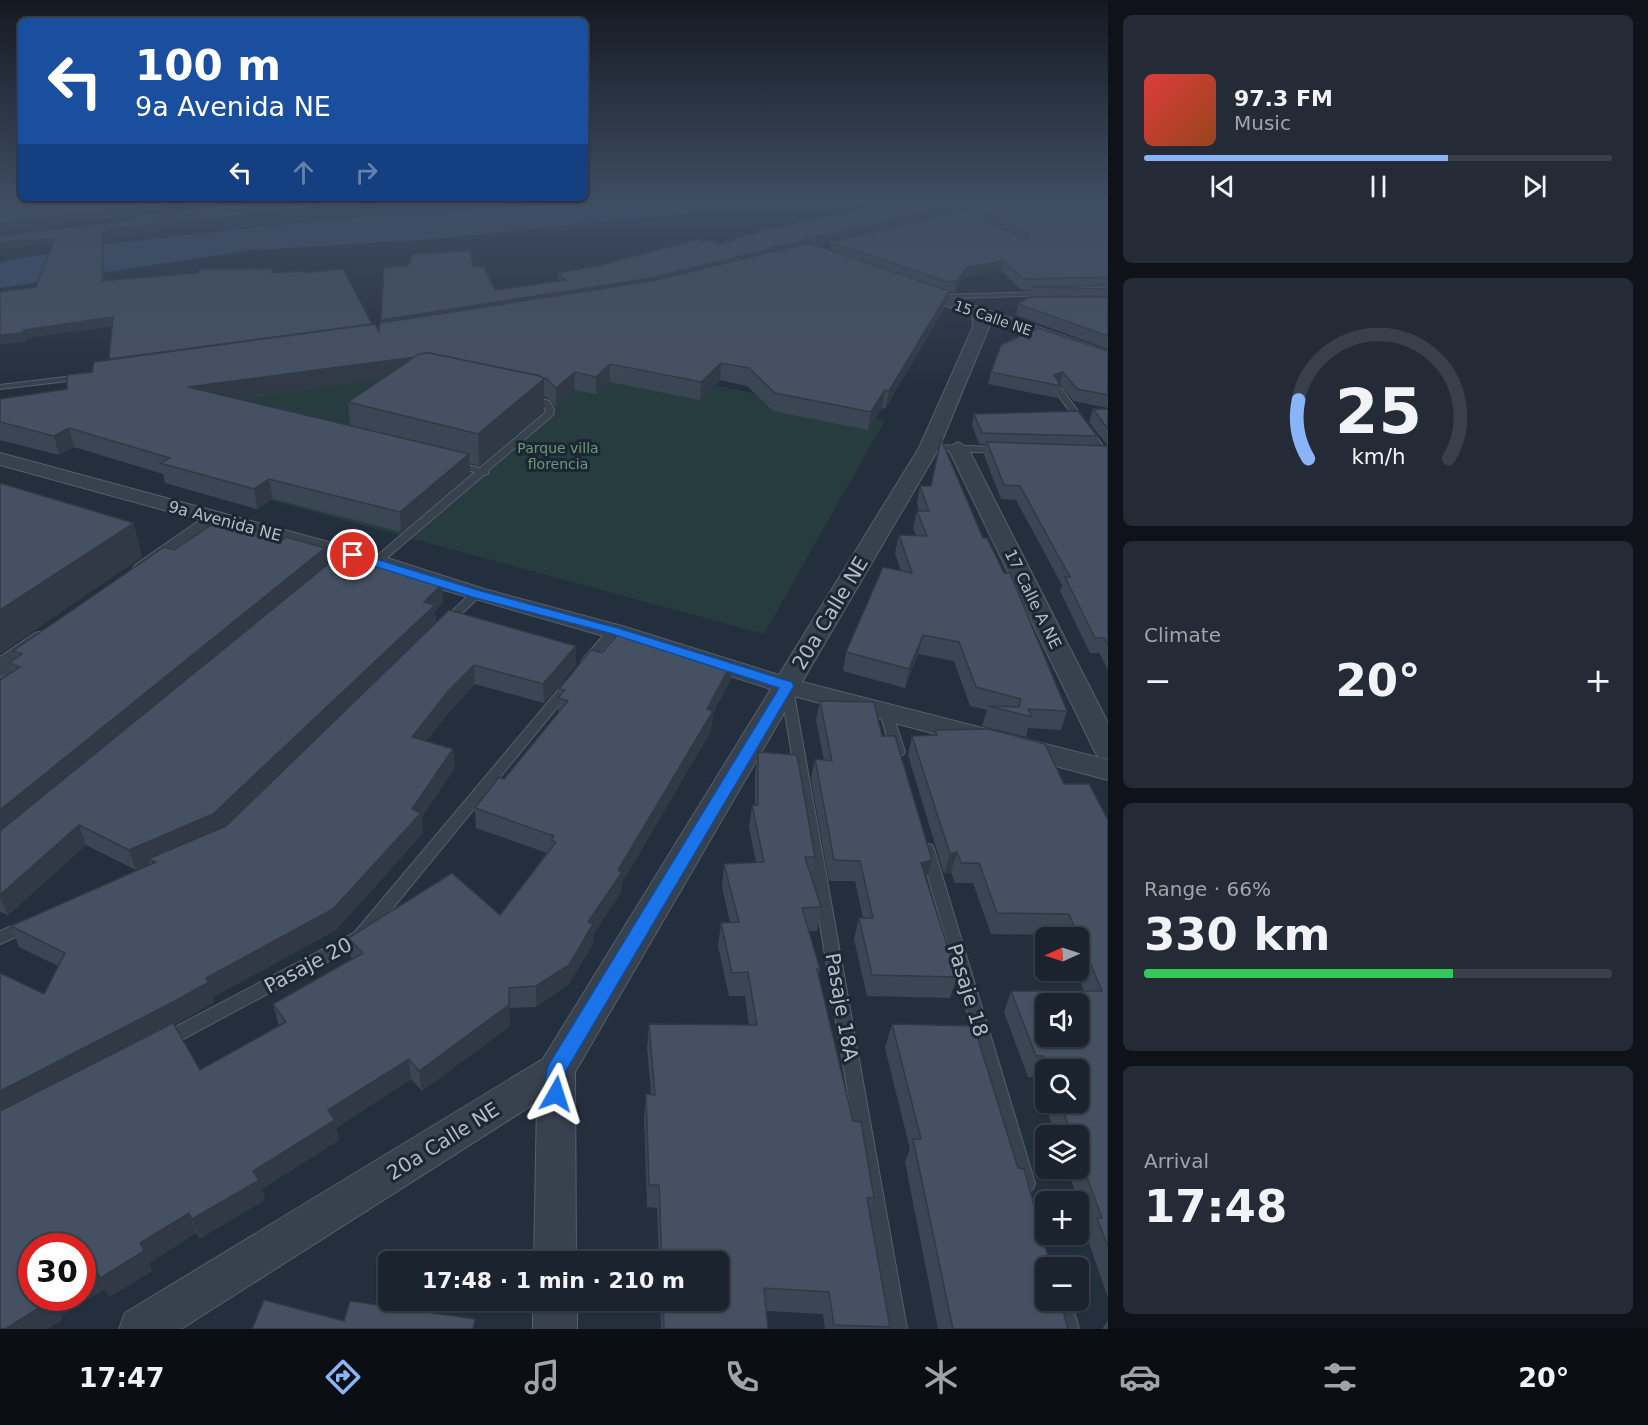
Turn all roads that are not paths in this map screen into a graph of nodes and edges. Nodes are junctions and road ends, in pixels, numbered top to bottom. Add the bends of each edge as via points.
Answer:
1 (900, 285) edge
2 (1060, 293) edge
3 (1040, 304) edge
4 (984, 305) junction
5 (1105, 355) edge
6 (95, 375) edge
7 (0, 387) edge
8 (1057, 387) edge
9 (521, 396) edge
10 (943, 448) junction
11 (1014, 450) edge
12 (1092, 452) edge
13 (1106, 456) edge
14 (0, 459) edge
15 (441, 461) edge
16 (485, 472) junction
17 (216, 519) junction
18 (376, 562) junction
19 (128, 580) edge
20 (476, 594) junction
21 (59, 628) edge
22 (613, 631) junction
23 (434, 635) edge
24 (0, 669) edge
25 (787, 686) junction
26 (886, 712) junction
27 (1108, 750) edge
28 (903, 769) edge
29 (1108, 770) edge
30 (923, 837) edge
31 (43, 919) edge
32 (0, 938) edge
33 (148, 1050) edge
34 (556, 1070) junction
35 (1031, 1200) edge
36 (555, 1251) edge
37 (555, 1311) edge
38 (1063, 1311) edge
39 (141, 1329) edge
40 (555, 1329) edge
41 (897, 1329) edge
42 (1069, 1329) edge

1 - 4 street, 15 Calle NE via 934,297
2 - 4 lane
3 - 4 lane
4 - 5 street, 15 Calle NE
4 - 10 street, 20a Calle NE via 981,327
6 - 7 lane
8 - 13 lane
9 - 16 lane via 544,401 550,413
10 - 11 lane
10 - 25 street, 20a Calle NE
10 - 27 street, 17 Calle A NE
12 - 13 lane
14 - 17 street, 9a Avenida NE
15 - 16 lane
16 - 18 lane
17 - 18 street, 9a Avenida NE via 348,559
17 - 19 street
18 - 20 street, 9a Avenida NE
20 - 22 street, 9a Avenida NE
20 - 23 lane
21 - 24 street
22 - 25 street, 9a Avenida NE
22 - 33 lane, Pasaje 20 via 360,937
25 - 26 street, 9a Avenida NE
25 - 34 street, 20a Calle NE
25 - 41 lane, Pasaje 18A
26 - 28 lane
26 - 29 street, 9a Avenida NE
30 - 35 lane, Pasaje 18
31 - 32 lane
34 - 36 street
34 - 39 street, 20a Calle NE
37 - 40 street
38 - 42 lane

